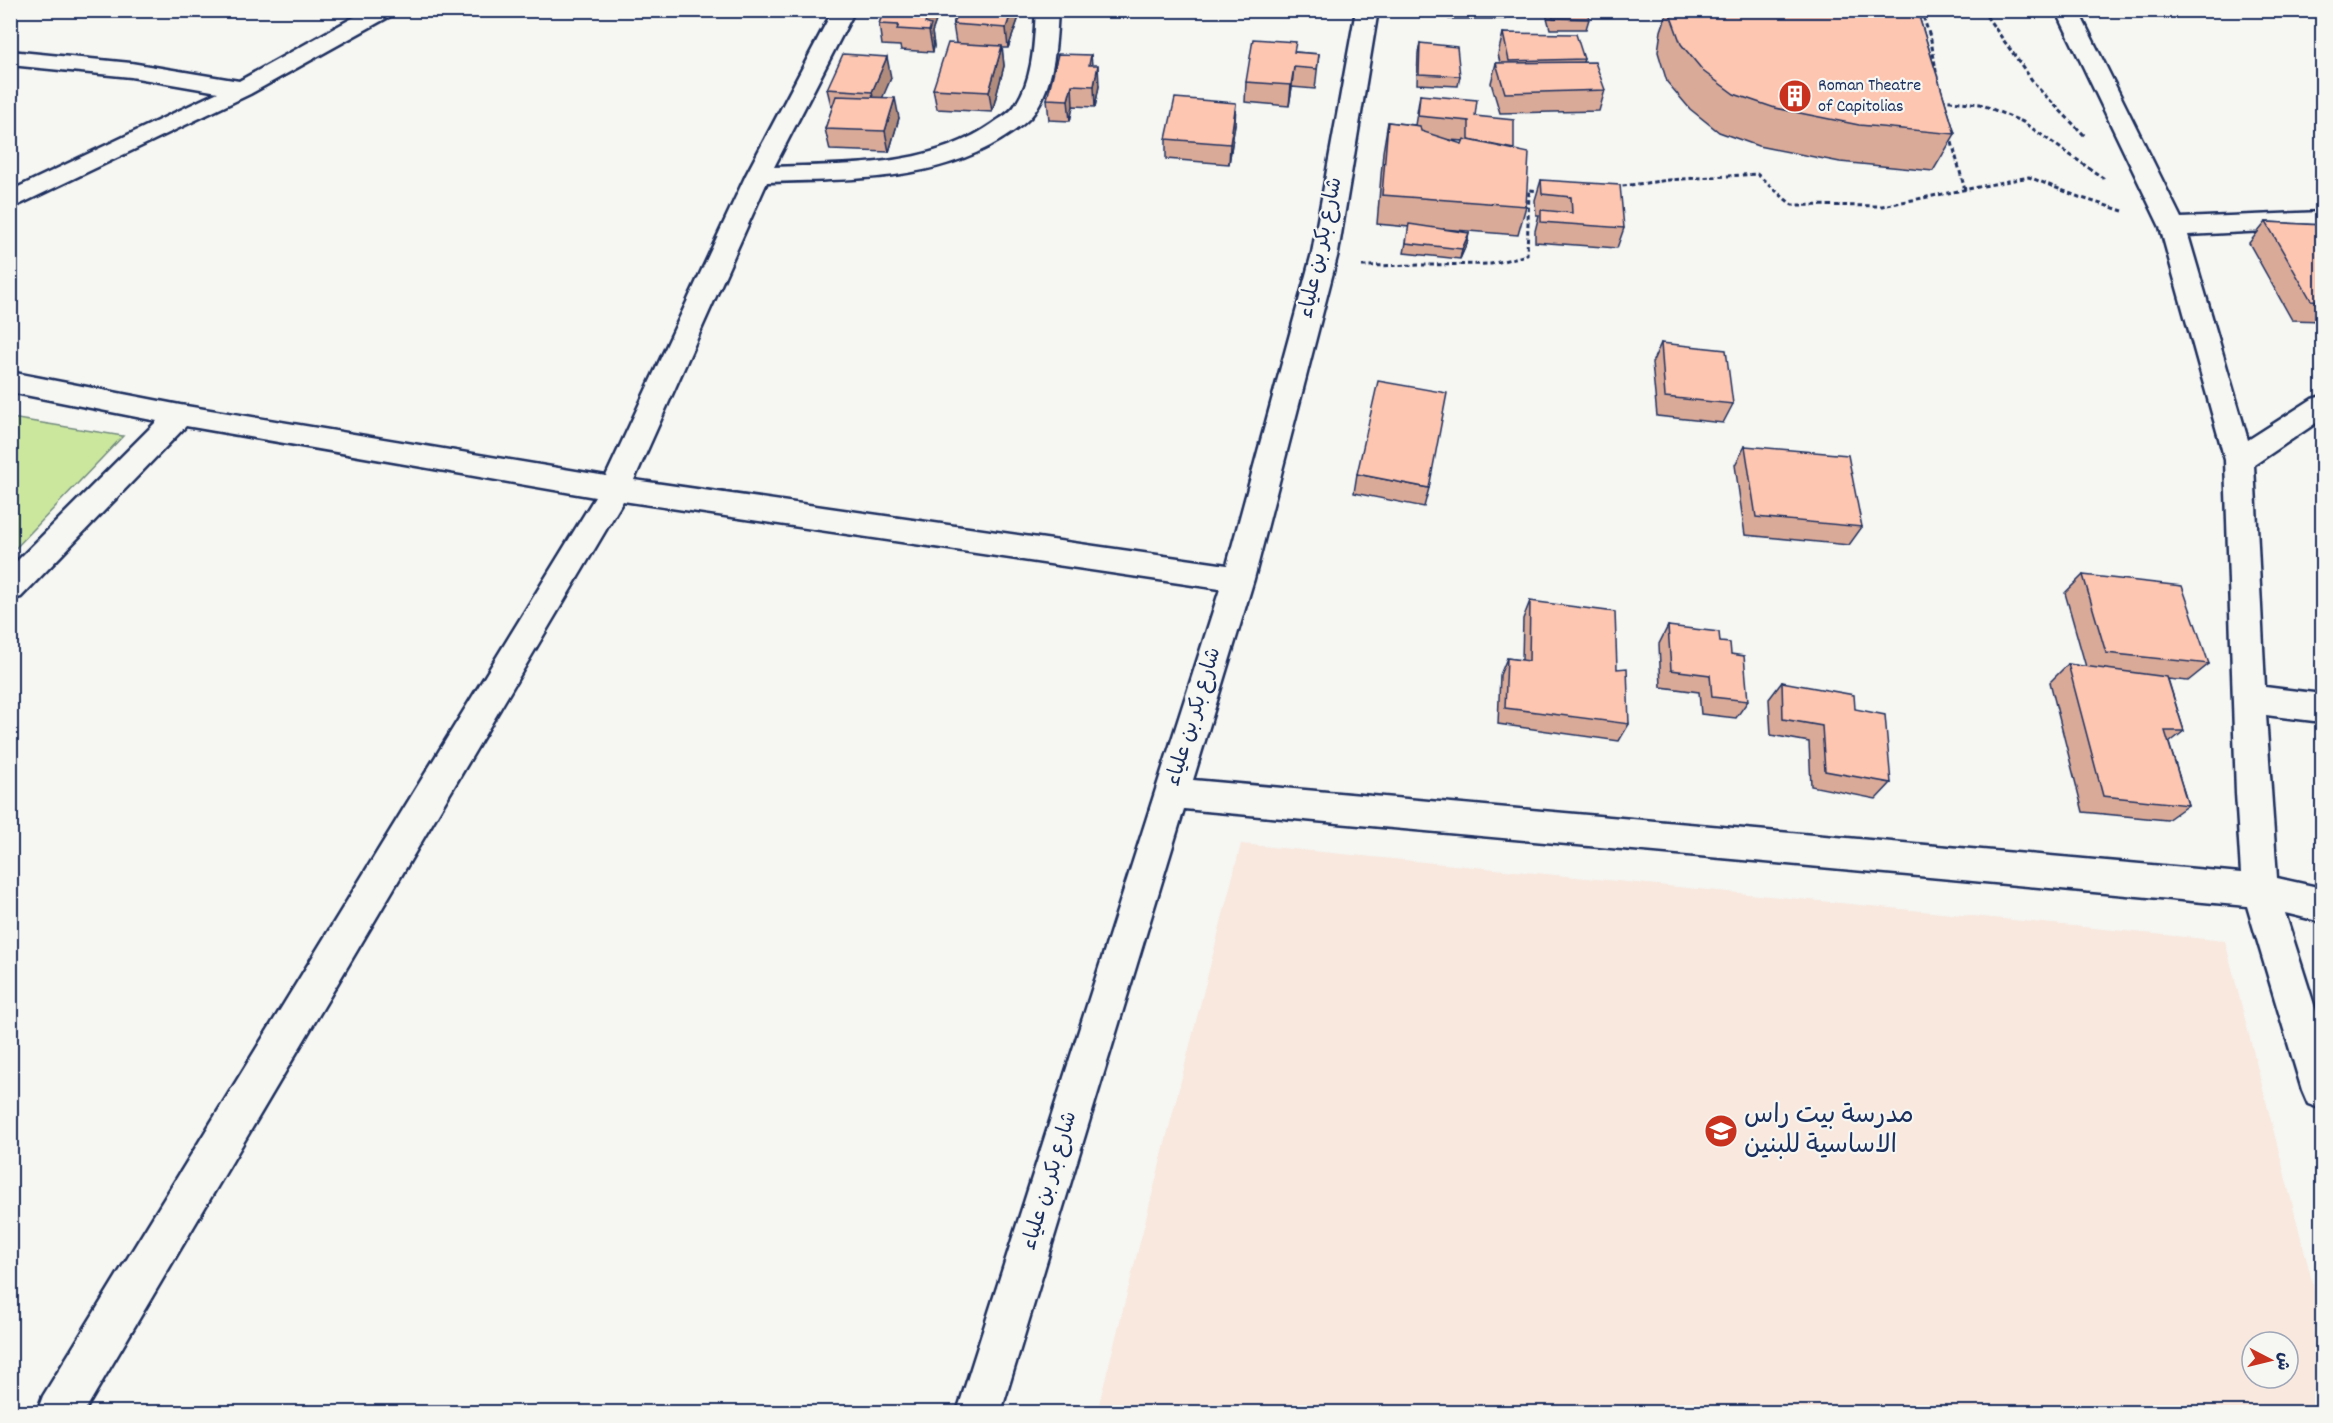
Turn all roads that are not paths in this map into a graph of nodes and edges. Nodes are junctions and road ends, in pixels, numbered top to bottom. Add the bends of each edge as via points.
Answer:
1 (384, 10) edge
2 (844, 10) edge
3 (1047, 10) edge
4 (1367, 10) edge
5 (2067, 10) edge
6 (10, 58) edge
7 (242, 89) junction
8 (758, 175) junction
9 (10, 201) edge
10 (2322, 220) edge
11 (2173, 227) junction
12 (10, 382) edge
13 (2322, 406) edge
14 (180, 414) junction
15 (2239, 460) junction
16 (615, 489) junction
17 (1239, 579) junction
18 (10, 588) edge
19 (2249, 699) junction
20 (2322, 708) edge
21 (1172, 793) junction
22 (2260, 891) junction
23 (2322, 905) edge
24 (2322, 1090) edge
25 (59, 1413) edge
26 (979, 1413) edge

1 - 7 street
2 - 8 street
3 - 8 street via 1040,76 1025,109 993,137 929,162
4 - 17 street, شارع بكر بن علياء via 1321,266
5 - 11 street
6 - 7 street via 131,70
7 - 9 street
8 - 16 street
10 - 11 street
11 - 15 street
12 - 14 street
13 - 15 street
14 - 16 street
14 - 18 street
15 - 19 street
16 - 17 street
16 - 25 street
17 - 21 street, شارع بكر بن علياء
19 - 20 street
19 - 22 street
21 - 22 street
21 - 26 street, شارع بكر بن علياء
22 - 23 street
22 - 24 street

